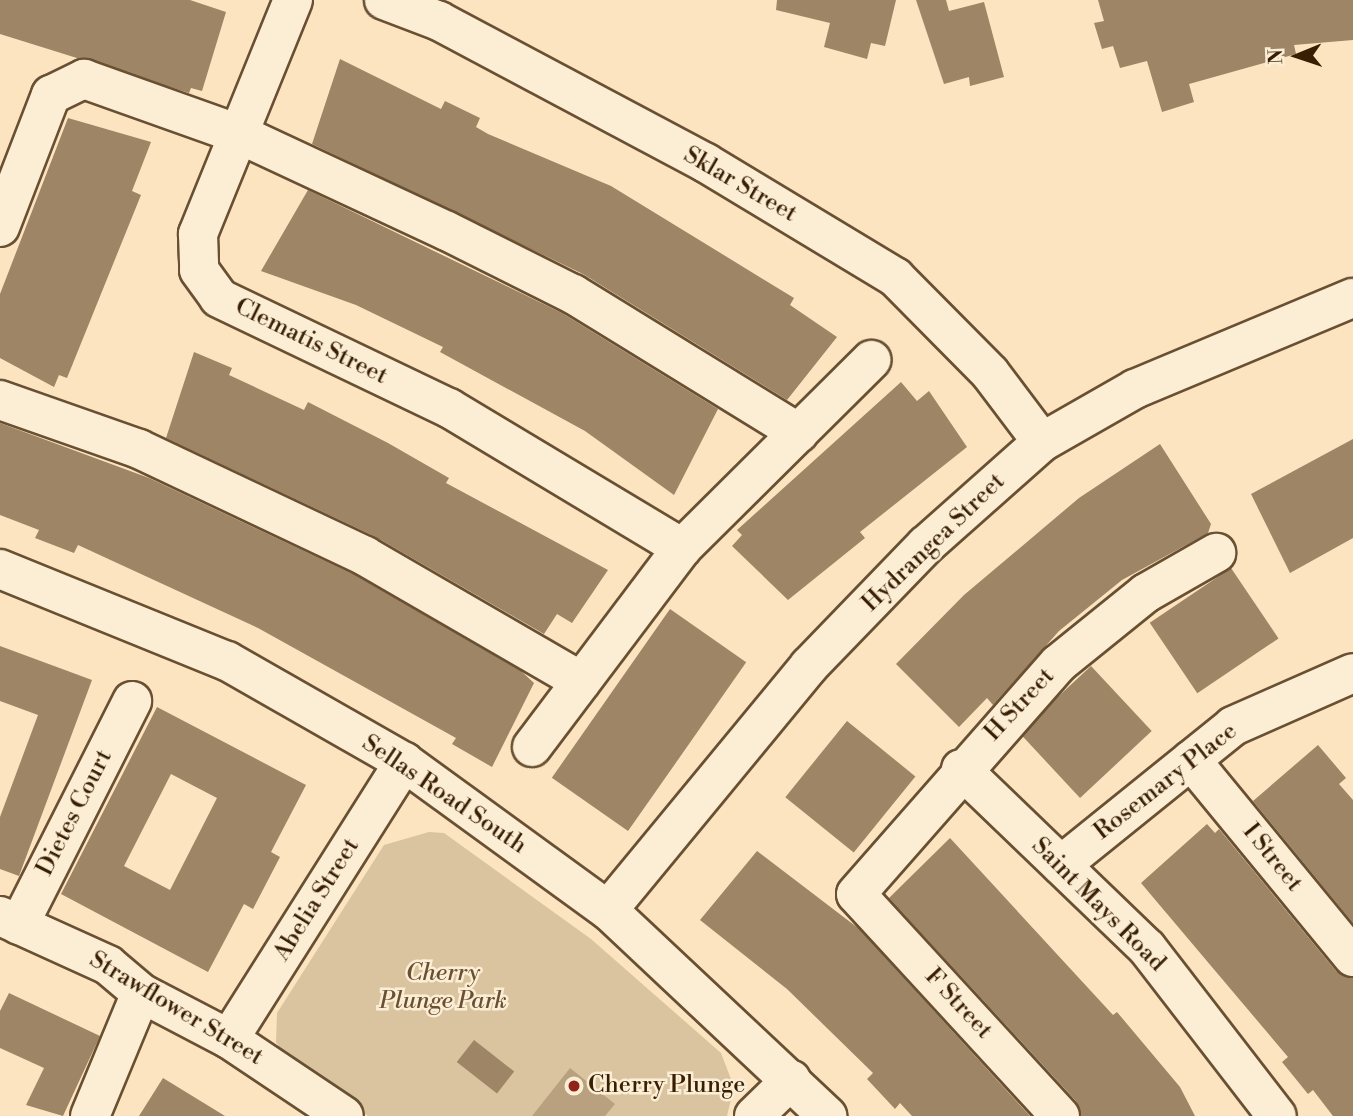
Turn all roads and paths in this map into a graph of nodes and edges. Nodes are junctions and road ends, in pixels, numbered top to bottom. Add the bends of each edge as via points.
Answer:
1 (293, 0) edge
2 (384, 0) edge
3 (241, 135) junction
4 (0, 227) edge
5 (1353, 298) edge
6 (871, 360) dead end
7 (0, 400) edge
8 (799, 433) junction
9 (1042, 442) junction
10 (682, 548) junction
11 (1216, 552) dead end
12 (0, 569) edge
13 (1353, 673) edge
14 (582, 681) junction
15 (132, 701) dead end
16 (532, 747) dead end
17 (1191, 760) junction
18 (404, 762) junction
19 (961, 769) junction
20 (1061, 864) junction
21 (856, 894) joint
22 (608, 910) junction
23 (9, 920) edge
24 (1353, 957) edge
25 (141, 993) junction
26 (229, 1039) junction
27 (791, 1080) junction
28 (90, 1116) edge
29 (344, 1116) edge
30 (754, 1116) edge
31 (827, 1116) edge
32 (1060, 1116) edge
33 (1278, 1116) edge

1 - 3 street, Clematis Street
2 - 9 street, Sklar Street via 439,21 706,163 895,277 990,373
3 - 4 street via 84,79 51,95
3 - 8 street via 573,294
3 - 10 street, Clematis Street via 214,184 198,234 200,270 219,298 449,408
5 - 9 street, Hydrangea Street via 1135,389
6 - 8 street
7 - 14 street via 139,449 365,556
8 - 10 street
9 - 22 street, Hydrangea Street via 926,545 809,666
10 - 14 street
11 - 19 street, H Street via 1146,593 1058,664
12 - 18 street, Sellas Road South via 227,661
13 - 17 street, Rosemary Place via 1233,726
14 - 16 street
15 - 23 street, Dietes Court
17 - 20 street, Rosemary Place
17 - 24 street, I Street
18 - 22 street, Sellas Road South
18 - 26 street, Abelia Street
19 - 20 street, Saint Mays Road
19 - 21 street, H Street
20 - 33 street, Saint Mays Road via 1147,948
21 - 32 street, F Street
22 - 27 street, Sellas Road South
23 - 25 street, Strawflower Street via 108,965
25 - 26 street, Strawflower Street
25 - 28 street
26 - 29 street, Strawflower Street
27 - 30 street
27 - 31 street, Sellas Road South

